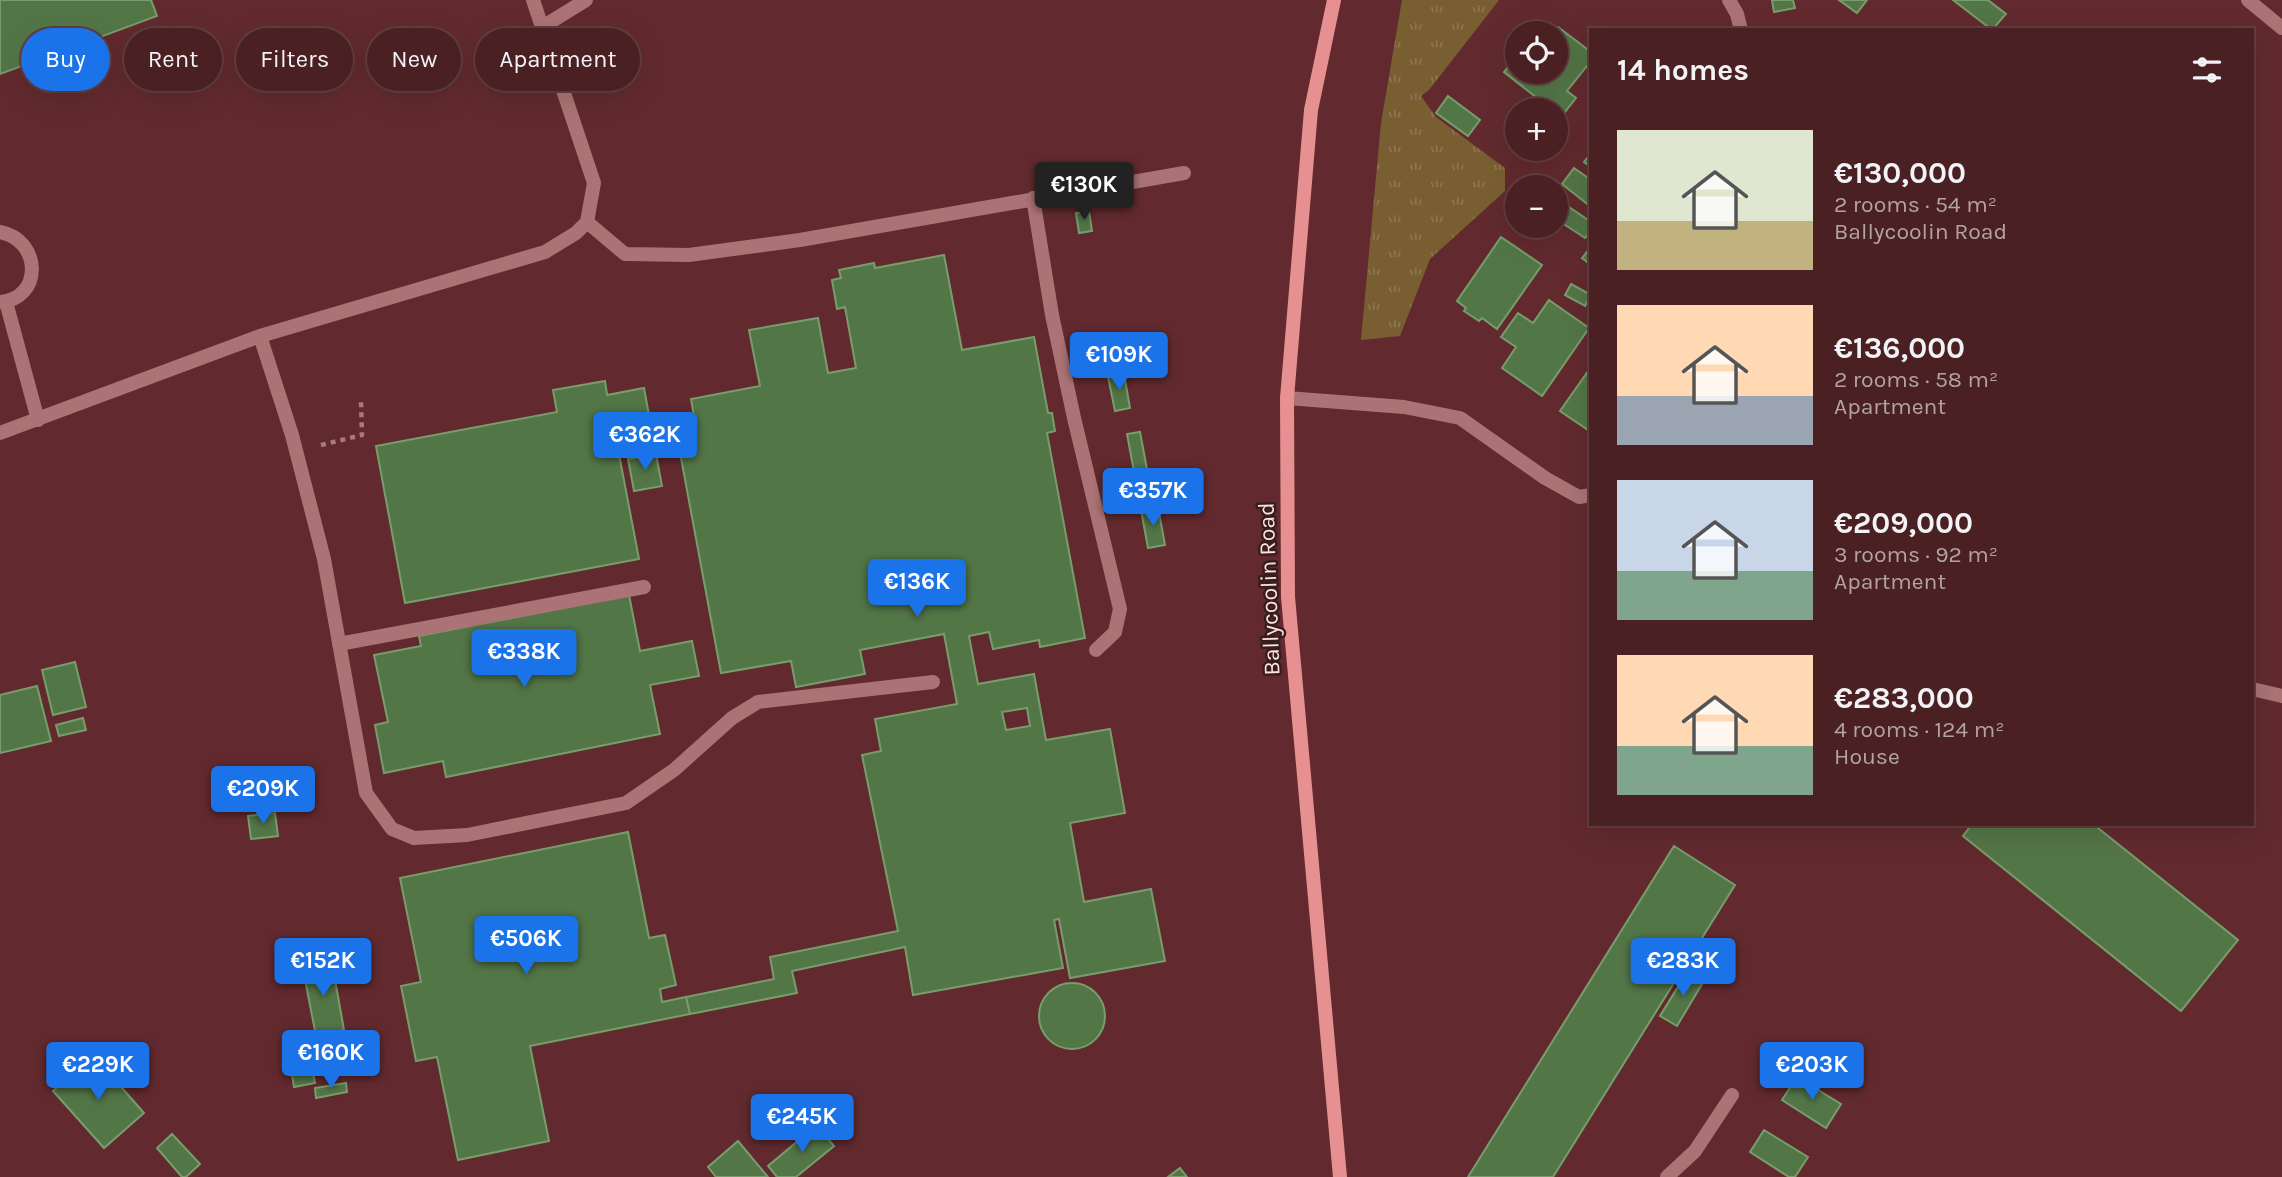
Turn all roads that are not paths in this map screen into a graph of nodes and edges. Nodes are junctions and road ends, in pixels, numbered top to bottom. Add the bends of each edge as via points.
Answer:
1 (533, 0) edge
2 (586, 0) edge
3 (1334, 0) edge
4 (1729, 0) edge
5 (2248, 0) edge
6 (544, 26) junction
7 (1740, 28) edge
8 (2282, 28) edge
9 (1184, 173) dead end
10 (1033, 198) junction
11 (587, 222) junction
12 (0, 232) edge
13 (3, 302) edge
14 (260, 336) junction
15 (1287, 398) junction
16 (38, 420) junction
17 (0, 433) edge
18 (1589, 495) edge
19 (644, 587) dead end
20 (339, 644) junction
21 (1096, 650) dead end
22 (933, 682) dead end
23 (2254, 689) edge
24 (2282, 696) edge
25 (1732, 1096) dead end
26 (1340, 1177) edge
27 (1667, 1177) edge

1 - 6 street
2 - 6 street
3 - 15 main road, Ballycoolin Road via 1311,110
4 - 7 street
5 - 8 street
6 - 11 street via 594,183
9 - 10 street
10 - 11 street via 689,255 625,254
10 - 21 street via 1055,328 1120,609 1115,632
11 - 14 street via 545,252
12 - 13 street via 22,241 33,271 24,291
13 - 16 street
14 - 16 street
14 - 20 street via 298,455
15 - 18 street via 1404,407 1460,418 1545,478 1579,497
15 - 26 main road, Ballycoolin Road via 1288,597
16 - 17 street
19 - 20 street
20 - 22 street via 366,793 392,829 414,838 467,835 626,803 758,702
23 - 24 street
25 - 27 street via 1695,1152

